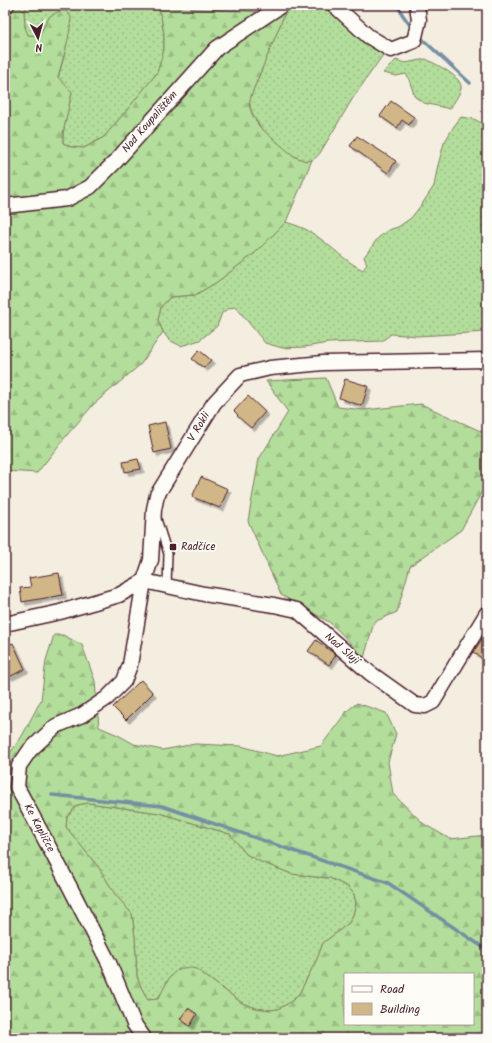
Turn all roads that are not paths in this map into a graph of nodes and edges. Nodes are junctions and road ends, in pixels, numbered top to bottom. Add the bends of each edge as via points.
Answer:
1 (282, 5) edge
2 (334, 5) edge
3 (416, 5) edge
4 (5, 206) edge
5 (487, 360) edge
6 (154, 509) junction
7 (144, 581) junction
8 (167, 586) junction
9 (487, 613) edge
10 (5, 624) edge
11 (144, 1038) edge

1 - 4 street, Nad Koupalištěm via 217,48 90,187 67,199
2 - 3 street via 368,36 391,50 414,40 418,20
5 - 6 street, V Rokli via 323,363 270,368 240,375 214,403 157,495
6 - 7 street, V Rokli via 151,560
6 - 8 lane via 168,554
7 - 8 street, Nad Slují
7 - 10 street via 119,595
7 - 11 street, Ke Kapličce via 130,665 124,681 107,698 82,715 56,726 30,750 19,766 17,787 109,963 134,1024
8 - 9 street, Nad Slují via 298,610 370,673 415,705 425,706 433,702

